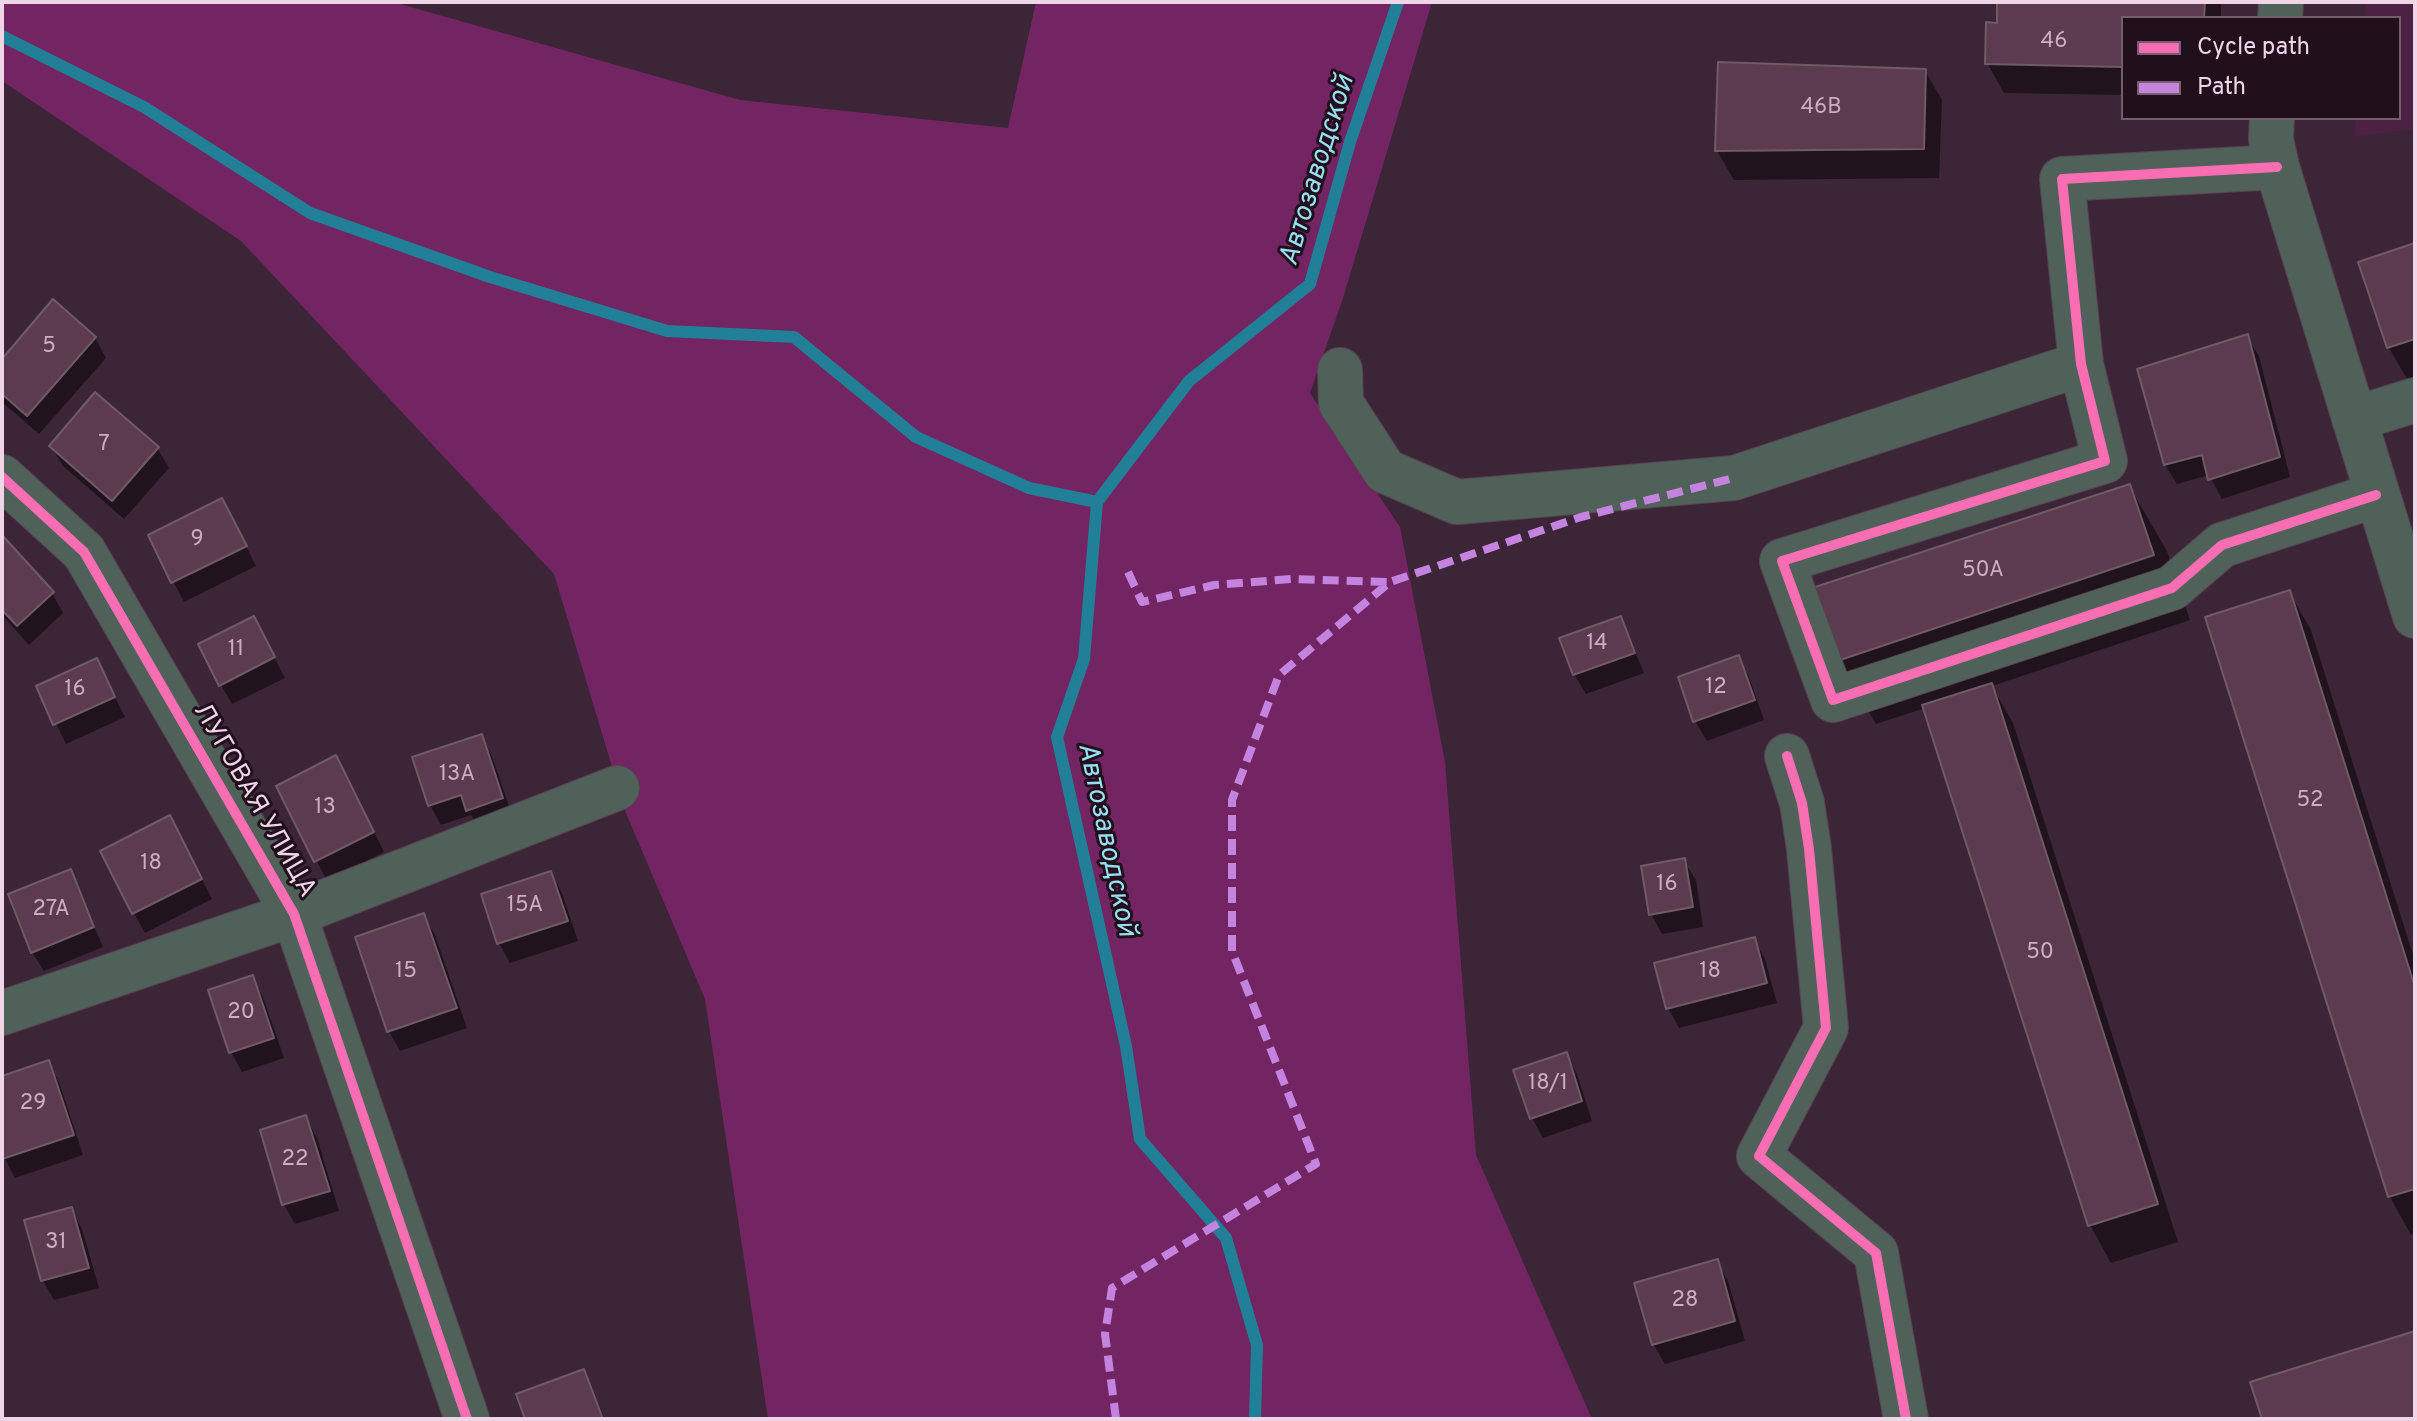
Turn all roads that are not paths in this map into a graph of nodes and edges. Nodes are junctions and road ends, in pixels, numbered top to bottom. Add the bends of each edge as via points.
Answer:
1 (2272, 120) edge
2 (2277, 167) junction
3 (2081, 364) junction
4 (1340, 370) dead end
5 (2415, 400) edge
6 (2354, 419) junction
7 (2, 477) edge
8 (2376, 495) junction
9 (2415, 616) edge
10 (1787, 756) dead end
11 (617, 788) dead end
12 (294, 914) junction
13 (2, 1013) edge
14 (467, 1419) edge
15 (1906, 1419) edge

1 - 2 street
2 - 3 street via 2062,179
2 - 6 street
3 - 4 street via 1734,478 1457,502 1385,471 1341,403
3 - 8 street via 2105,461 1782,561 1833,700 2172,588 2222,545
5 - 6 street
6 - 8 street
7 - 12 street, ЛУГОВАЯ УЛИЦА via 84,552
8 - 9 street
10 - 15 street via 1809,849 1826,1028 1759,1156 1876,1253
11 - 12 street
12 - 13 street
12 - 14 street, ЛУГОВАЯ УЛИЦА

